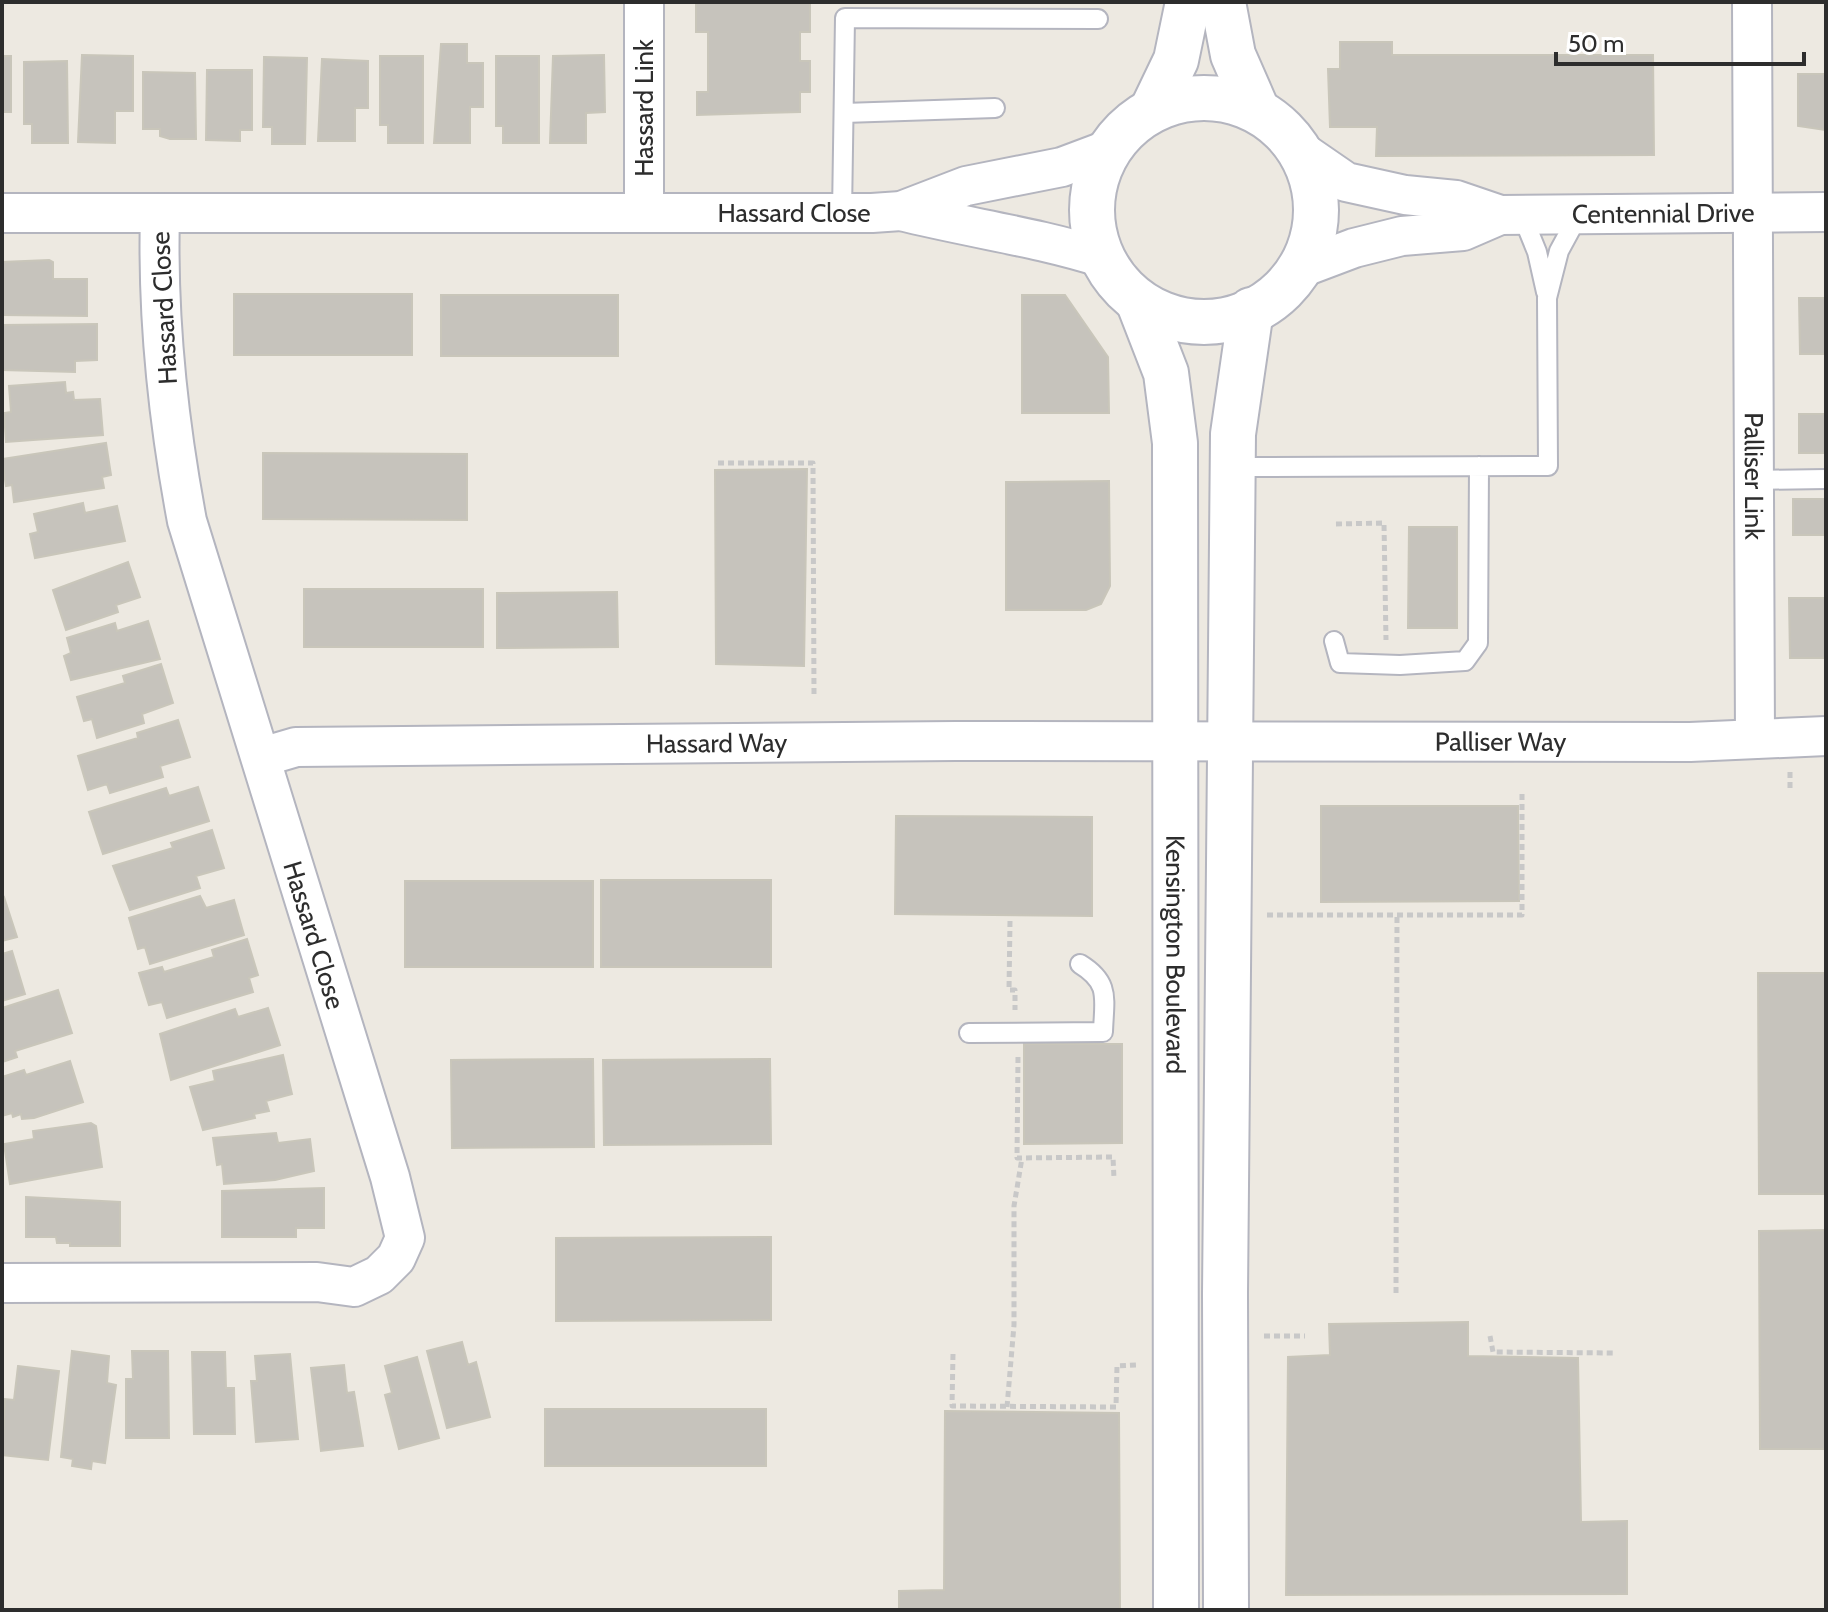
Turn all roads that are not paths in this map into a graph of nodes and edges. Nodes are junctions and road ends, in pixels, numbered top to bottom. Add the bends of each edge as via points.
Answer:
1 (644, 2) edge
2 (1188, 2) edge
3 (1223, 2) edge
4 (1752, 2) edge
5 (1098, 19) dead end
6 (995, 108) dead end
7 (1152, 110) junction
8 (1257, 110) junction
9 (844, 113) junction
10 (1110, 149) junction
11 (1301, 151) junction
12 (901, 211) junction
13 (1826, 212) edge
14 (2, 213) edge
15 (160, 213) junction
16 (644, 213) junction
17 (842, 213) junction
18 (1752, 213) junction
19 (1511, 215) junction
20 (1578, 216) junction
21 (1103, 258) junction
22 (1301, 268) junction
23 (1547, 298) junction
24 (1140, 306) junction
25 (1251, 310) junction
26 (1479, 466) junction
27 (1233, 467) junction
28 (1826, 479) edge
29 (1752, 480) junction
30 (1334, 641) dead end
31 (1826, 736) edge
32 (1755, 739) junction
33 (1173, 743) junction
34 (1231, 743) junction
35 (262, 757) junction
36 (1080, 964) dead end
37 (969, 1033) dead end
38 (2, 1283) edge
39 (1176, 1610) edge
40 (1226, 1610) edge

1 - 16 street, Hassard Link
2 - 7 main road via 1176,60
3 - 8 main road via 1233,55
4 - 18 street, Palliser Link
5 - 9 lane via 845,18
6 - 9 lane
7 - 8 main road via 1187,99 1223,99
7 - 10 main road
8 - 11 main road
9 - 17 lane
10 - 12 street, Hassard Close via 1062,167 966,186
10 - 21 main road via 1093,202 1094,231
11 - 19 street, Centennial Drive via 1346,182
11 - 22 main road via 1316,189 1316,229
12 - 17 street, Hassard Close
12 - 21 street, Hassard Close
13 - 18 street, Centennial Drive
14 - 15 street, Hassard Close
15 - 16 street, Hassard Close
15 - 35 street, Hassard Close via 159,267 175,461 210,603
16 - 17 street, Hassard Close
18 - 20 street, Centennial Drive
18 - 29 street, Palliser Link
19 - 20 street, Centennial Drive
19 - 22 street, Centennial Drive via 1463,231 1402,236 1354,248
19 - 23 lane via 1537,252
20 - 23 lane via 1559,251
21 - 24 main road
22 - 25 main road via 1282,292
23 - 26 lane via 1548,466
24 - 25 main road via 1181,320 1220,321
24 - 33 main road, Kensington Boulevard via 1172,402
25 - 27 main road, Kensington Boulevard via 1238,386
26 - 27 lane
26 - 30 lane via 1478,643 1465,661 1340,663
27 - 34 main road, Kensington Boulevard
28 - 29 lane
29 - 32 street, Palliser Link
31 - 32 street, Palliser Way
32 - 34 street, Palliser Way
33 - 34 street, Palliser Way
33 - 35 street, Hassard Way via 296,747
33 - 39 main road, Kensington Boulevard
34 - 40 main road, Kensington Boulevard
35 - 38 street, Hassard Close via 401,1215 405,1238 396,1258 379,1275 354,1287 317,1282
36 - 37 lane via 1098,975 1104,987 1103,1032

